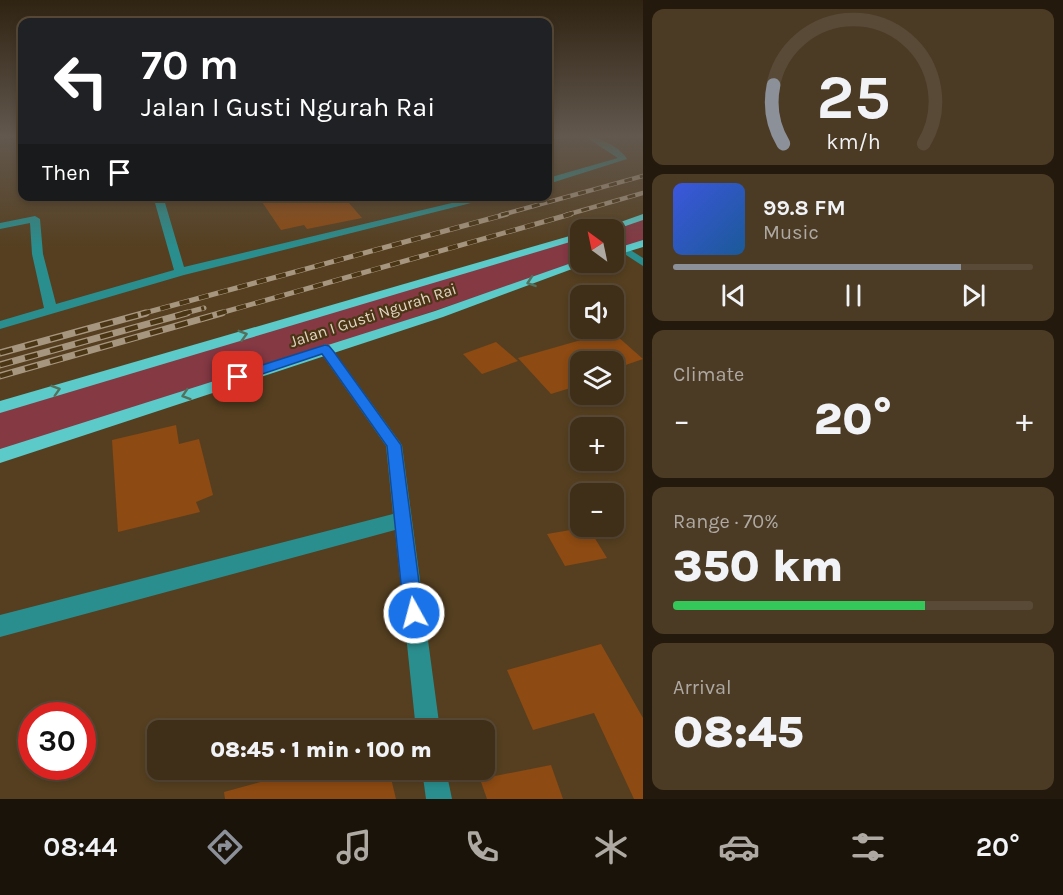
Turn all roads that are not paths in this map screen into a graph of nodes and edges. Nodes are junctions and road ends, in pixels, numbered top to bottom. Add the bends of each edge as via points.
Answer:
1 (574, 173) edge
2 (552, 180) edge
3 (159, 201) edge
4 (448, 201) edge
5 (477, 201) edge
6 (456, 207) junction
7 (643, 217) edge
8 (624, 223) edge
9 (0, 226) edge
10 (570, 239) edge
11 (643, 243) edge
12 (624, 249) edge
13 (624, 254) edge
14 (643, 263) edge
15 (570, 268) edge
16 (180, 272) junction
17 (51, 309) junction
18 (0, 325) edge
19 (325, 349) junction
20 (0, 407) edge
21 (0, 456) edge
22 (402, 519) junction
23 (0, 626) edge
24 (427, 720) edge
25 (436, 780) edge
26 (440, 799) edge

1 - 2 street
3 - 16 street
4 - 6 street
5 - 6 street
6 - 16 street
7 - 8 main road
9 - 17 street via 35,219 39,266
20 -> 10 main road, Jalan I Gusti Ngurah Rai
11 - 12 main road
13 - 14 street
15 -> 19 main road, Jalan I Gusti Ngurah Rai
16 - 17 street
17 - 18 street
19 -> 21 main road, Jalan I Gusti Ngurah Rai
19 - 22 street via 394,445
22 - 23 street
22 - 24 street
25 - 26 street

